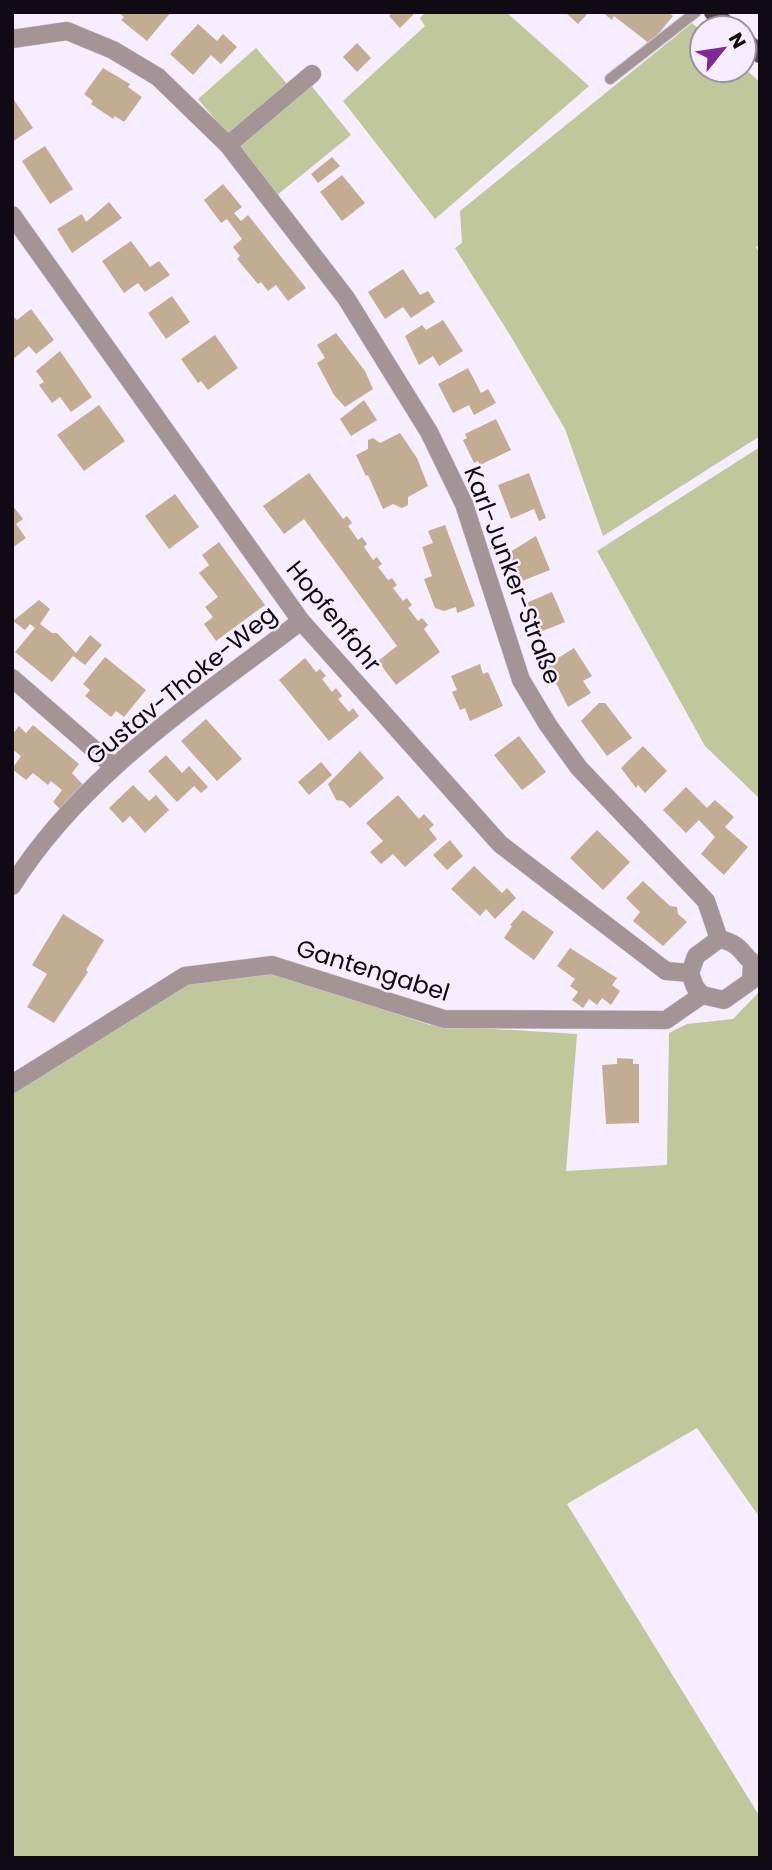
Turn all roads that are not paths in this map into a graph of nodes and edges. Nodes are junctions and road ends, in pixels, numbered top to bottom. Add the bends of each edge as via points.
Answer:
1 (696, 12) edge
2 (12, 39) edge
3 (312, 74) dead end
4 (610, 79) dead end
5 (228, 145) junction
6 (12, 215) edge
7 (301, 621) junction
8 (12, 678) edge
9 (113, 766) junction
10 (12, 886) edge
11 (719, 939) junction
12 (756, 965) edge
13 (690, 973) junction
14 (702, 995) junction
15 (12, 1084) edge

1 - 4 lane
2 - 5 street, Karl-Junker-Straße via 67,32 113,50 158,77
3 - 5 street
5 - 11 street, Karl-Junker-Straße via 346,298 429,432 464,504 521,680 548,725 579,768 706,901
6 - 7 street, Hopfenfohr
7 - 9 street, Gustav-Thoke-Weg
7 - 13 street, Hopfenfohr via 500,844 666,971
8 - 9 street
9 - 10 street, Gustav-Thoke-Weg via 32,855
11 - 12 street via 733,942
11 - 13 street via 696,956
12 - 14 street via 751,981 736,994 724,1000
13 - 14 street
14 - 15 street, Gantengabel via 666,1020 444,1019 272,965 185,976

